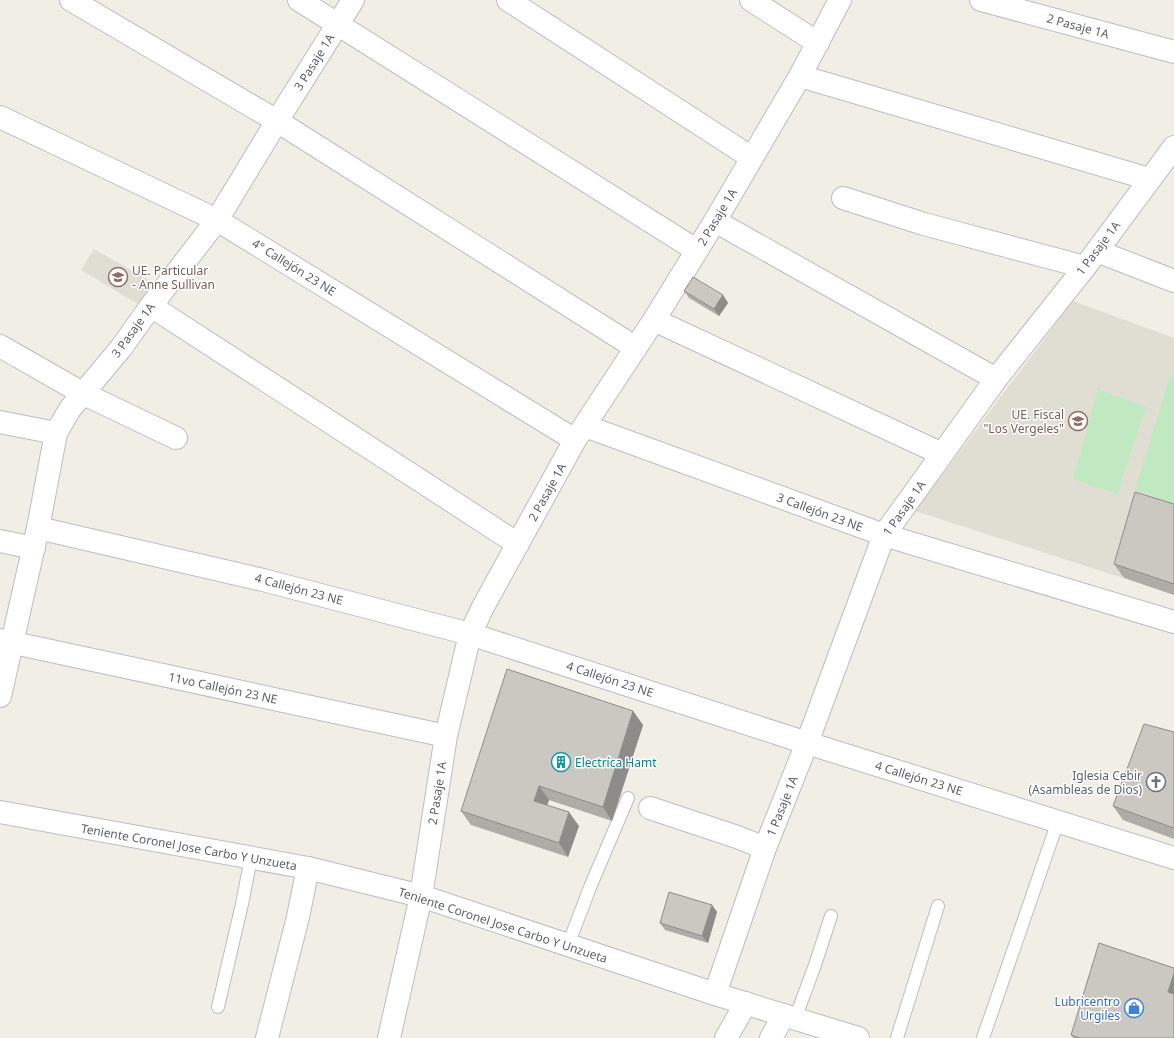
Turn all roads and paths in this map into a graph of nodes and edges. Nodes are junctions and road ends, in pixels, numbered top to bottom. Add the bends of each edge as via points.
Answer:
1 (72, 0) edge
2 (299, 0) edge
3 (353, 0) edge
4 (508, 0) edge
5 (752, 0) edge
6 (840, 0) edge
7 (981, 0) edge
8 (338, 24) junction
9 (818, 43) junction
10 (1174, 52) edge
11 (800, 76) junction
12 (0, 117) edge
13 (277, 121) junction
14 (1174, 147) edge
15 (752, 158) junction
16 (1149, 179) junction
17 (843, 198) dead end
18 (217, 220) junction
19 (715, 221) junction
20 (696, 250) junction
21 (1091, 259) junction
22 (1174, 281) edge
23 (151, 306) junction
24 (654, 320) junction
25 (0, 346) edge
26 (636, 348) junction
27 (996, 379) junction
28 (84, 394) junction
29 (0, 422) edge
30 (56, 433) junction
31 (580, 433) junction
32 (176, 438) dead end
33 (942, 454) junction
34 (884, 535) junction
35 (36, 538) junction
36 (0, 541) edge
37 (518, 544) junction
38 (1174, 622) edge
39 (470, 634) junction
40 (7, 641) edge
41 (0, 696) edge
42 (446, 736) junction
43 (807, 743) junction
44 (628, 798) dead end
45 (650, 808) dead end
46 (1, 816) edge
47 (1058, 821) junction
48 (765, 848) junction
49 (252, 858) junction
50 (1174, 858) edge
51 (308, 868) junction
52 (421, 896) junction
53 (938, 906) dead end
54 (831, 916) dead end
55 (568, 945) junction
56 (715, 994) junction
57 (746, 1003) junction
58 (218, 1007) dead end
59 (789, 1017) junction
60 (266, 1038) edge
61 (388, 1038) edge
62 (726, 1038) edge
63 (771, 1038) edge
64 (858, 1038) edge
65 (897, 1038) edge
66 (983, 1038) edge

1 - 13 street
2 - 8 street
3 - 8 street, 3 Pasaje 1A
4 - 15 street
5 - 9 street
6 - 9 street, 2 Pasaje 1A
7 - 10 street, 2 Pasaje 1A
8 - 13 street, 3 Pasaje 1A
8 - 20 street
9 - 11 street, 2 Pasaje 1A
11 - 15 street, 2 Pasaje 1A
11 - 16 street
12 - 18 street, 4° Callejón 23 NE
13 - 18 street, 3 Pasaje 1A
13 - 26 street
14 - 16 street, 1 Pasaje 1A
15 - 19 street, 2 Pasaje 1A
16 - 21 street, 1 Pasaje 1A
17 - 21 street via 924,224
18 - 23 street, 3 Pasaje 1A
18 - 31 street, 4° Callejón 23 NE
19 - 20 street, 2 Pasaje 1A
19 - 27 street
20 - 24 street, 2 Pasaje 1A
21 - 22 street
21 - 27 street, 1 Pasaje 1A
23 - 28 street, 3 Pasaje 1A
23 - 37 street
24 - 26 street, 2 Pasaje 1A
24 - 33 street
25 - 28 street
26 - 31 street, 2 Pasaje 1A
27 - 33 street, 1 Pasaje 1A
28 - 30 street, 3 Pasaje 1A via 70,409
28 - 32 street
29 - 30 street
30 - 35 street, 3 Pasaje 1A
31 - 34 street, 3 Callejón 23 NE
31 - 37 street, 2 Pasaje 1A
33 - 34 street, 1 Pasaje 1A
34 - 38 street, 3 Callejón 23 NE
34 - 43 street, 1 Pasaje 1A
35 - 36 street, 4 Callejón 23 NE
35 - 39 street, 4 Callejón 23 NE via 263,580
35 - 40 street, 3 Pasaje 1A
37 - 39 street, 2 Pasaje 1A
39 - 42 street, 2 Pasaje 1A
39 - 43 street, 4 Callejón 23 NE
40 - 41 street, 3 Pasaje 1A
40 - 42 street, 11vo Callejón 23 NE
42 - 52 street, 2 Pasaje 1A
43 - 47 street, 4 Callejón 23 NE
43 - 48 street, 1 Pasaje 1A
44 - 55 lane
45 - 48 street
46 - 49 street, Teniente Coronel Jose Carbo Y Unzueta
47 - 50 street, 4 Callejón 23 NE
47 - 66 lane
48 - 56 street, 1 Pasaje 1A
49 - 51 street, Teniente Coronel Jose Carbo Y Unzueta
49 - 58 lane
51 - 52 street, Teniente Coronel Jose Carbo Y Unzueta
51 - 60 street
52 - 55 street, Teniente Coronel Jose Carbo Y Unzueta
52 - 61 street, 2 Pasaje 1A
53 - 65 lane
54 - 59 lane via 815,965
55 - 56 street, Teniente Coronel Jose Carbo Y Unzueta
56 - 57 street, Teniente Coronel Jose Carbo Y Unzueta
57 - 59 street, Teniente Coronel Jose Carbo Y Unzueta
57 - 62 street
59 - 63 street
59 - 64 street, Teniente Coronel Jose Carbo Y Unzueta

